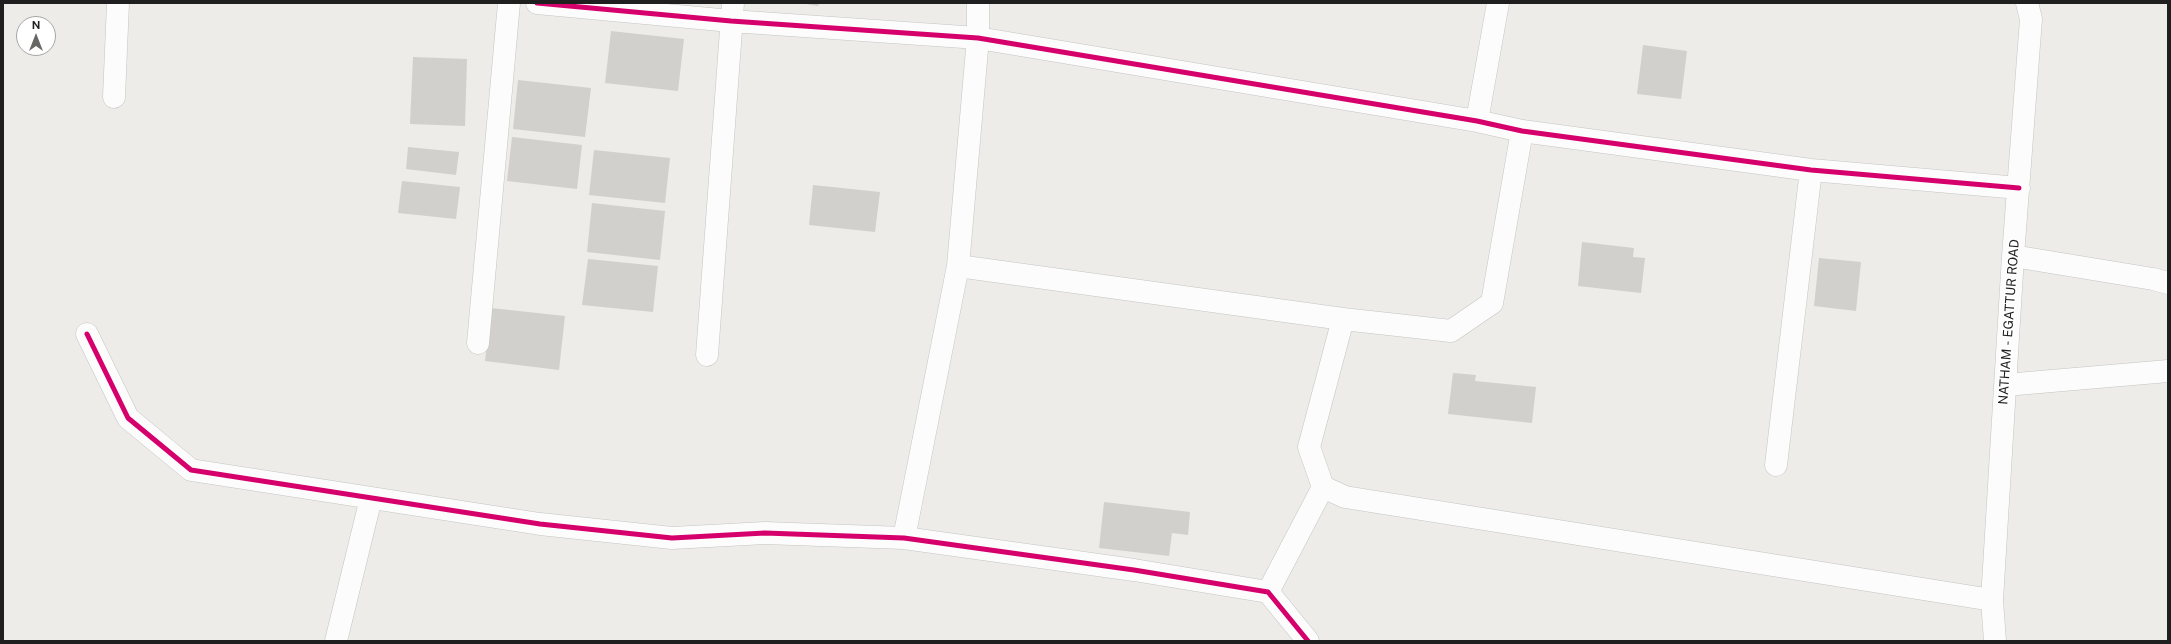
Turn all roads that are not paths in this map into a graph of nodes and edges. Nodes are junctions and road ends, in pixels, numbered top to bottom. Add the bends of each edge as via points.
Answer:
1 (118, 3) edge
2 (509, 3) edge
3 (537, 3) edge
4 (978, 3) edge
5 (1498, 3) edge
6 (2027, 3) edge
7 (732, 12) edge
8 (978, 38) junction
9 (114, 97) dead end
10 (1477, 121) junction
11 (1522, 131) junction
12 (1811, 170) junction
13 (2019, 188) junction
14 (2013, 256) junction
15 (958, 266) junction
16 (2168, 283) edge
17 (1343, 319) junction
18 (87, 334) dead end
19 (478, 344) dead end
20 (707, 355) dead end
21 (2168, 371) edge
22 (2005, 385) junction
23 (1776, 465) dead end
24 (1323, 487) junction
25 (371, 498) junction
26 (904, 538) junction
27 (1268, 592) junction
28 (1992, 600) junction
29 (336, 641) edge
30 (1308, 641) edge
31 (1995, 641) edge

1 - 9 street
2 - 19 street
3 - 7 street
4 - 8 street
5 - 10 street
6 - 13 street, NATHAM - EGATTUR ROAD via 2031,19
7 - 8 street
7 - 20 street
8 - 10 street
8 - 15 street
10 - 11 street
11 - 12 street
11 - 17 street via 1492,303 1451,331
12 - 13 street
12 - 23 street
13 - 14 street, NATHAM - EGATTUR ROAD
14 - 16 street
14 - 22 street, NATHAM - EGATTUR ROAD
15 - 17 street
15 - 26 street
17 - 24 street via 1309,447
18 - 25 street via 128,418 191,470
21 - 22 street
22 - 28 street, NATHAM - EGATTUR ROAD
24 - 27 street
24 - 28 street via 1345,497
25 - 26 street via 540,524 672,538 765,533
25 - 29 street
26 - 27 street via 1134,570
27 - 30 street
28 - 31 street, NATHAM - EGATTUR ROAD

